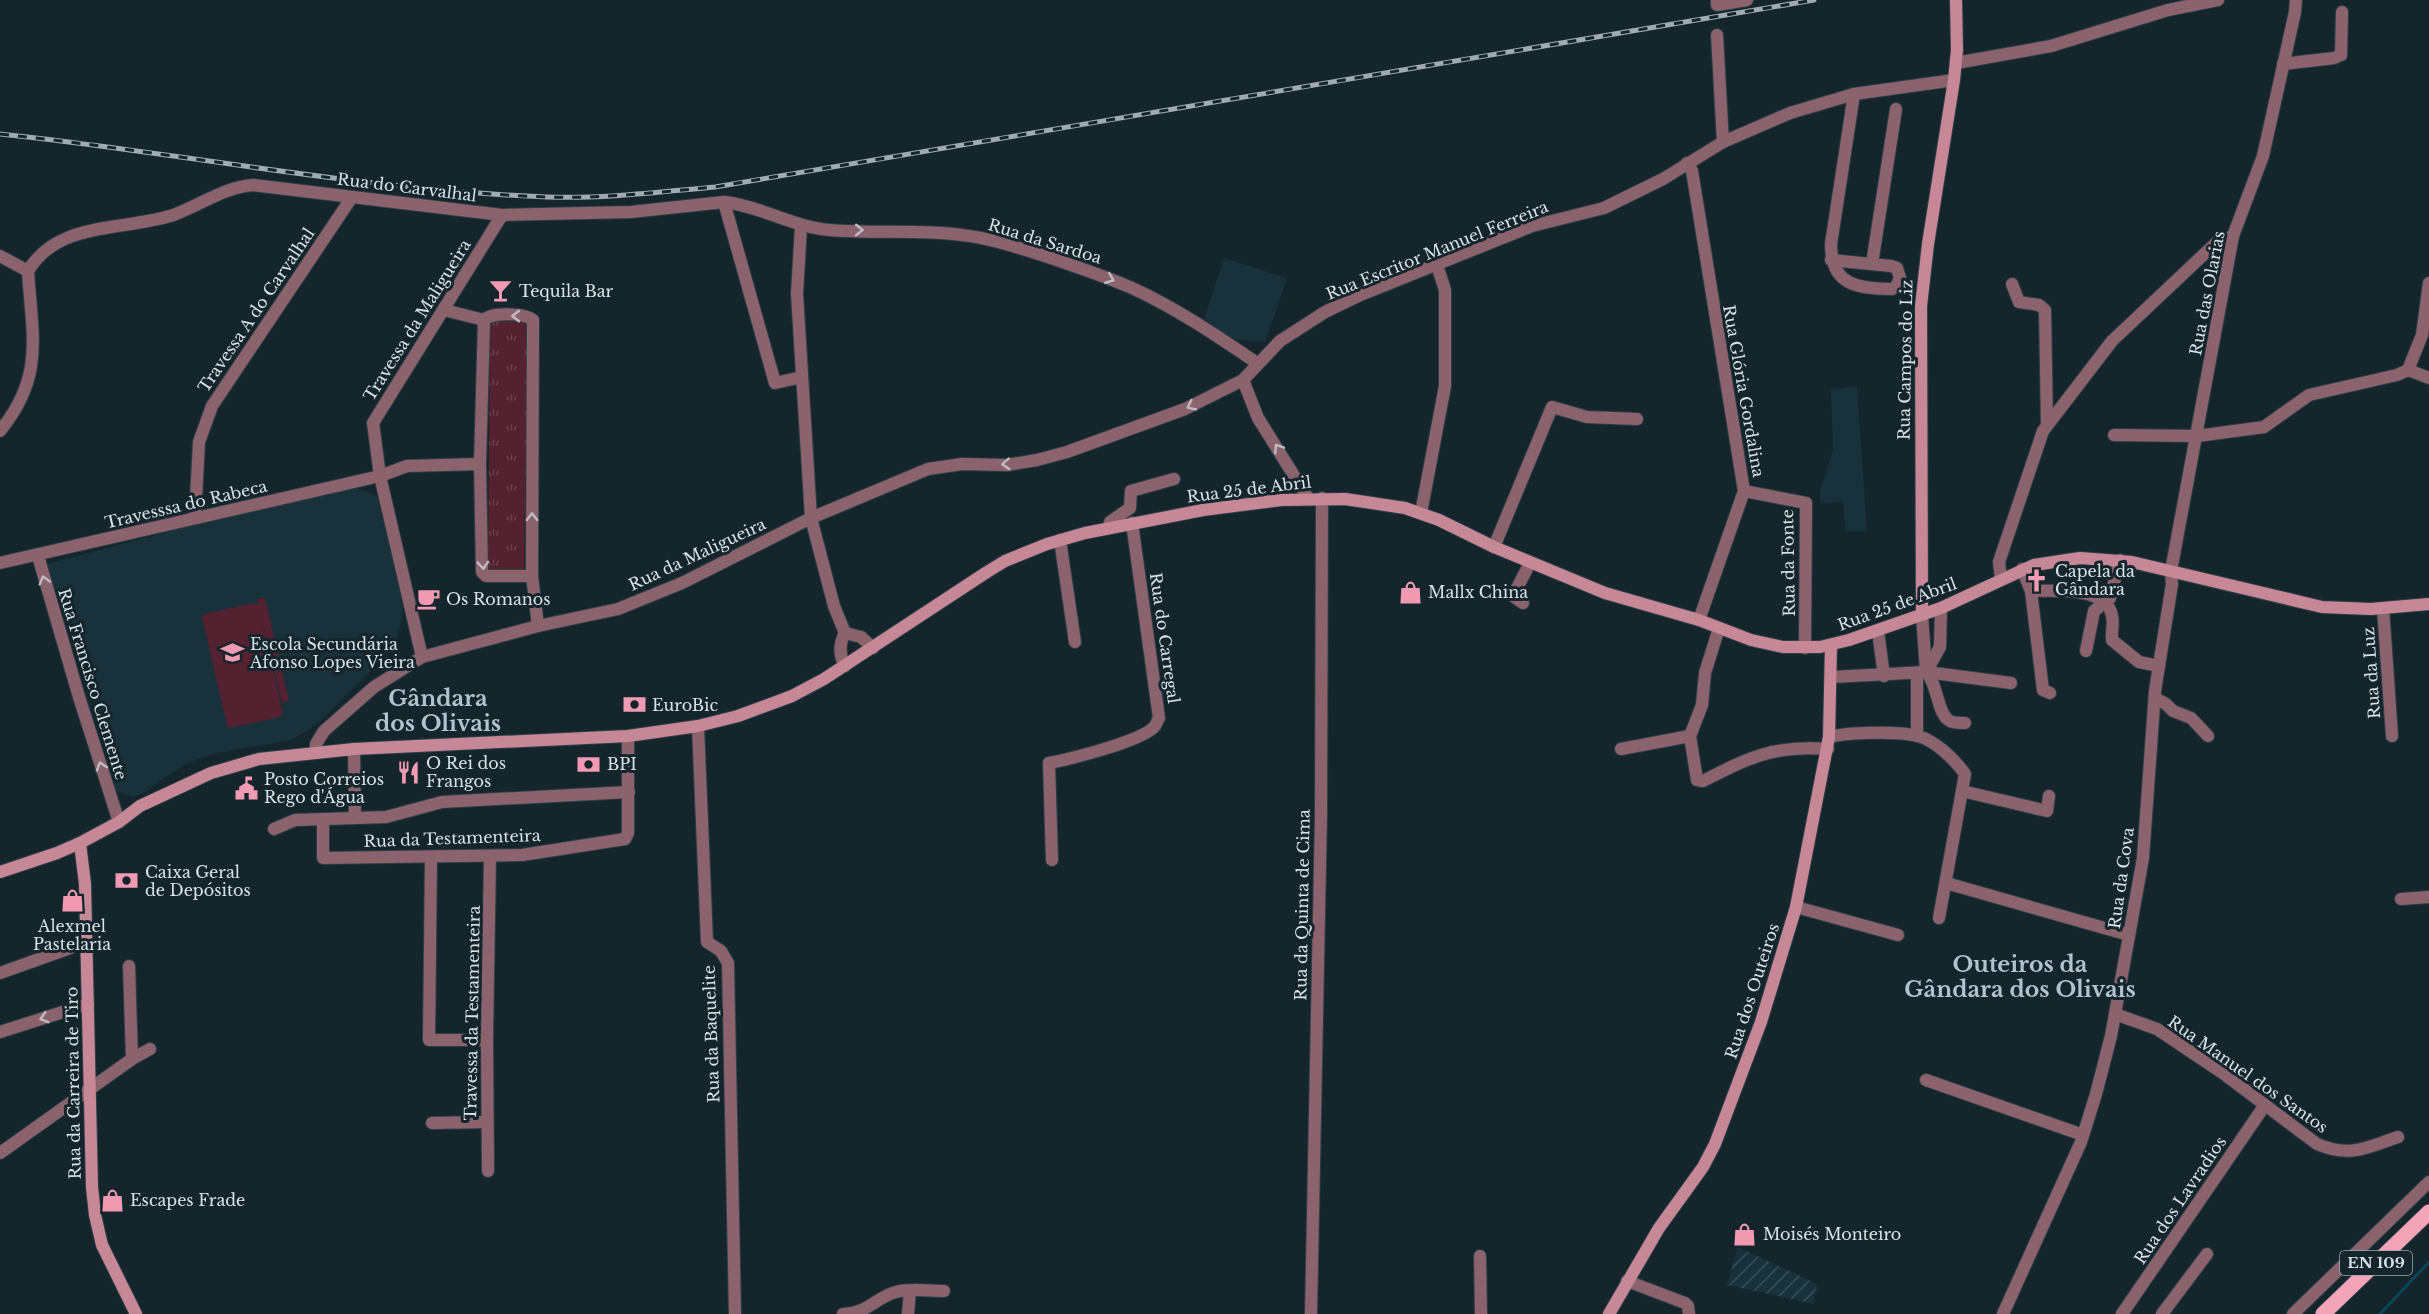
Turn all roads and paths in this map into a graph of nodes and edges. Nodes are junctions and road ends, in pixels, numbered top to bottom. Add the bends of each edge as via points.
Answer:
1 (1747, 0) edge
2 (1956, 0) edge
3 (2218, 0) edge
4 (2296, 0) edge
5 (1717, 2) edge
6 (2342, 12) dead end
7 (1717, 35) dead end
8 (1956, 63) junction
9 (2283, 64) junction
10 (1954, 80) junction
11 (1854, 94) junction
12 (1896, 110) dead end
13 (1723, 141) junction
14 (1687, 163) junction
15 (352, 197) junction
16 (724, 202) junction
17 (502, 215) junction
18 (801, 226) junction
19 (2233, 236) junction
20 (0, 256) edge
21 (1831, 260) junction
22 (1872, 264) junction
23 (1437, 265) junction
24 (28, 271) junction
25 (2429, 281) edge
26 (2012, 284) dead end
27 (444, 309) junction
28 (484, 320) junction
29 (1257, 363) junction
30 (2408, 370) junction
31 (802, 377) junction
32 (2429, 378) edge
33 (1243, 380) junction
34 (1637, 419) dead end
35 (2047, 425) junction
36 (0, 431) edge
37 (2114, 435) dead end
38 (2197, 436) junction
39 (480, 464) junction
40 (380, 476) junction
41 (1174, 479) dead end
42 (1744, 491) junction
43 (1308, 498) junction
44 (1322, 498) junction
45 (1421, 513) junction
46 (195, 518) junction
47 (811, 518) junction
48 (1132, 523) junction
49 (1109, 528) junction
50 (1060, 540) junction
51 (1494, 548) junction
52 (38, 556) junction
53 (2120, 560) junction
54 (0, 563) edge
55 (1530, 563) junction
56 (2022, 569) junction
57 (2171, 571) junction
58 (532, 576) junction
59 (2001, 579) junction
60 (2031, 591) junction
61 (1523, 603) dead end
62 (2103, 603) junction
63 (2429, 604) edge
64 (1941, 608) junction
65 (2383, 608) junction
66 (1922, 615) junction
67 (1699, 620) junction
68 (538, 626) junction
69 (1719, 628) junction
70 (1878, 631) junction
71 (845, 633) junction
72 (1075, 642) dead end
73 (1832, 645) junction
74 (873, 648) junction
75 (1805, 648) junction
76 (2086, 651) dead end
77 (422, 657) junction
78 (844, 666) junction
79 (2159, 666) junction
80 (1922, 672) junction
81 (1884, 676) junction
82 (1832, 677) junction
83 (2011, 683) dead end
84 (2050, 693) dead end
85 (2155, 698) junction
86 (1965, 723) dead end
87 (698, 726) junction
88 (628, 736) junction
89 (1690, 736) junction
90 (1917, 736) junction
91 (2208, 736) dead end
92 (2392, 736) dead end
93 (1828, 743) junction
94 (354, 749) junction
95 (1621, 749) dead end
96 (316, 752) junction
97 (1962, 791) junction
98 (629, 792) junction
99 (2049, 796) dead end
100 (355, 818) junction
101 (322, 819) junction
102 (118, 822) junction
103 (274, 829) dead end
104 (80, 843) junction
105 (490, 856) junction
106 (431, 858) junction
107 (1052, 860) dead end
108 (0, 872) edge
109 (1946, 883) junction
110 (2429, 897) edge
111 (2401, 899) dead end
112 (1796, 907) junction
113 (1939, 918) dead end
114 (1898, 935) dead end
115 (2129, 935) junction
116 (87, 942) junction
117 (129, 966) dead end
118 (0, 973) edge
119 (88, 1004) junction
120 (2115, 1014) junction
121 (0, 1032) edge
122 (487, 1040) junction
123 (150, 1049) dead end
124 (132, 1059) junction
125 (1926, 1080) dead end
126 (90, 1089) junction
127 (2265, 1105) junction
128 (487, 1122) junction
129 (432, 1123) dead end
130 (2083, 1135) junction
131 (2398, 1137) dead end
132 (0, 1153) edge
133 (488, 1171) dead end
134 (2429, 1182) edge
135 (2429, 1212) edge
136 (2206, 1254) dead end
137 (1480, 1256) dead end
138 (1627, 1281) junction
139 (910, 1291) junction
140 (944, 1291) dead end
141 (136, 1314) edge
142 (735, 1314) edge
143 (843, 1314) edge
144 (908, 1314) edge
145 (1311, 1314) edge
146 (1481, 1314) edge
147 (1609, 1314) edge
148 (1689, 1314) edge
149 (2003, 1314) edge
150 (2122, 1314) edge
151 (2162, 1314) edge
152 (2293, 1314) edge
153 (2324, 1314) edge

1 - 5 street
2 - 8 main road, Rua Campos do Liz
3 - 8 street via 2168,10 2051,46
4 - 9 street, Rua das Olarias
6 - 9 street via 2341,55
7 - 13 street
8 - 10 main road, Rua Campos do Liz
9 - 19 street, Rua das Olarias via 2263,156
10 - 11 street, Rua Escritor Manuel Ferreira
10 - 66 main road, Rua Campos do Liz via 1921,306
11 - 13 street, Rua Escritor Manuel Ferreira via 1790,113
11 - 21 street
12 - 22 street
13 - 14 street, Rua Escritor Manuel Ferreira
14 - 23 street, Rua Escritor Manuel Ferreira via 1604,208 1532,226
14 - 42 street, Rua Glória Gordalina via 1692,171
15 - 17 street, Rua do Carvalhal
15 - 24 street, Rua do Carvalhal via 253,184 238,186 177,213 71,235 40,254
15 - 46 street, Travessa A do Carvalhal via 212,406 199,442
16 - 17 street, Rua do Carvalhal via 631,212
16 - 18 street, Rua do Carvalhal
16 - 31 street via 775,383
17 - 27 street, Travessa da Maligueira
18 -> 29 street, Rua da Sardoa via 955,234 1033,252 1134,289 1198,324
18 - 31 street via 797,294
19 - 35 street via 2217,242 2112,341
19 - 38 street, Rua das Olarias
20 - 24 street
21 - 22 street
21 - 22 street via 1840,277 1849,283 1896,287 1900,278 1897,268
23 - 29 street, Rua Escritor Manuel Ferreira via 1325,312 1280,341
23 - 45 street via 1445,290 1445,386
24 - 36 street via 32,368 24,395
25 - 30 street via 2422,335
26 - 35 street via 2019,302 2039,305 2045,310
27 - 28 street
27 - 40 street, Travessa da Maligueira via 373,423
28 - 39 street
58 -> 28 street via 533,320 527,316 491,316
29 - 33 street, Rua Escritor Manuel Ferreira
30 - 32 street
30 - 38 street via 2309,395 2264,427
31 - 47 street
43 -> 33 street via 1258,418
33 -> 47 street, Rua da Maligueira via 1185,409 1067,452 1007,465 962,464 928,469
34 - 51 street via 1587,417 1552,407
35 - 59 street via 1999,562
37 - 38 street
38 - 57 street, Rua das Olarias
39 - 40 street, Travesssa do Rabeca via 407,466
39 -> 58 street via 483,575
40 - 46 street, Travesssa do Rabeca
40 - 77 street, Travessa da Maligueira
41 - 49 street via 1131,491 1130,508 1110,522
42 - 67 street, Rua Glória Gordalina
42 - 75 street, Rua da Fonte via 1806,503
43 - 44 main road, Rua 25 de Abril
43 - 48 main road, Rua 25 de Abril
44 - 45 main road, Rua 25 de Abril via 1390,505
44 - 145 street, Rua da Quinta de Cima via 1321,815
45 - 51 main road, Rua 25 de Abril
46 - 52 street, Travesssa do Rabeca
47 - 68 street, Rua da Maligueira via 681,583 618,609
47 - 71 street
48 - 49 main road, Rua 25 de Abril
48 - 107 street, Rua do Carregal via 1159,718 1147,733 1086,756 1044,763
49 - 50 main road, Rua 25 de Abril
50 - 72 street
50 - 74 main road, Rua 25 de Abril via 996,566
51 - 55 main road, Rua 25 de Abril
52 - 54 street, Travesssa do Rabeca
102 -> 52 street, Rua Francisco Clemente
53 - 56 main road, Rua 25 de Abril via 2070,558
53 - 57 main road, Rua 25 de Abril
53 - 62 street via 2110,598
55 - 61 street via 1513,596
55 - 67 main road, Rua 25 de Abril via 1605,593
56 - 59 main road, Rua 25 de Abril
56 - 60 street
57 - 65 main road, Rua 25 de Abril via 2307,604 2339,609
57 - 79 street, Rua da Cova
58 - 68 street
59 - 64 main road, Rua 25 de Abril
60 - 62 street via 2090,594
60 - 84 street via 2043,690
62 - 76 street via 2094,611
62 - 79 street via 2112,616 2112,640 2139,662
63 - 65 main road, Rua 25 de Abril
64 - 66 main road, Rua 25 de Abril
64 - 80 street via 1940,647
65 - 92 street, Rua da Luz
66 - 70 main road, Rua 25 de Abril
66 - 80 street
67 - 69 main road, Rua 25 de Abril
68 - 77 street, Rua da Maligueira
69 - 75 main road, Rua 25 de Abril via 1771,645
69 - 89 street via 1705,673 1702,705
70 - 73 main road, Rua 25 de Abril
70 - 81 street
71 - 74 street via 861,637
71 - 78 street via 840,651
73 - 75 main road, Rua 25 de Abril
73 - 82 main road, Rua dos Outeiros
74 - 78 main road, Rua 25 de Abril
77 - 96 street, Rua da Maligueira via 374,687 324,731
78 - 87 main road, Rua 25 de Abril via 769,706
79 - 85 street, Rua da Cova
80 - 81 street
80 - 83 street
80 - 86 street via 1933,678 1943,714 1949,721
80 - 90 street
81 - 82 street
82 - 93 main road, Rua dos Outeiros
85 - 91 street via 2191,718
85 - 115 street, Rua da Cova via 2143,858
87 - 88 main road, Rua 25 de Abril
87 - 142 street, Rua da Baquelite via 707,942 721,951 728,963
88 - 94 main road, Rua 25 de Abril
88 - 98 street, Rua da Testamenteira
89 - 93 street via 1697,780 1703,781 1772,750
89 - 95 street
90 - 93 street via 1843,734
90 - 97 street via 1956,761 1965,774
93 - 112 main road, Rua dos Outeiros
94 - 96 main road, Rua 25 de Abril
94 - 100 street
96 - 102 main road, Rua 25 de Abril via 259,759 211,773 140,806
97 - 99 street via 2047,811
97 - 109 street
98 - 100 street via 442,802 398,815
98 - 105 street, Rua da Testamenteira via 625,839 522,855
100 - 101 street
101 - 103 street via 295,820
101 - 106 street, Rua da Testamenteira via 323,858
102 - 104 main road, Rua 25 de Abril
104 - 108 main road, Rua 25 de Abril
104 - 116 main road, Rua da Carreira de Tiro
105 - 106 street, Rua da Testamenteira
105 - 122 street, Travessa da Testamenteira
106 - 122 street via 429,1040
109 - 113 street
109 - 115 street
110 - 111 street
112 - 114 street
112 - 138 main road, Rua dos Outeiros via 1768,1002 1715,1144
115 - 120 street, Rua da Cova
116 - 118 street
116 - 119 main road, Rua da Carreira de Tiro
117 - 124 street
119 -> 121 street
119 - 126 main road, Rua da Carreira de Tiro
120 - 127 street, Rua Manuel dos Santos via 2157,1029
120 - 130 street, Rua da Cova
122 - 128 street, Travessa da Testamenteira
123 - 124 street
124 - 126 street
125 - 130 street
126 - 132 street
126 - 141 main road, Rua da Carreira de Tiro via 92,1187 97,1224 105,1253
127 - 131 street, Rua Manuel dos Santos via 2317,1144 2332,1150 2349,1152
127 - 150 street, Rua dos Lavradios
128 - 129 street
128 - 133 street, Travessa da Testamenteira
130 - 149 street, Rua da Cova
134 - 152 street
135 - 153 main road, EN 109
136 - 151 street
137 - 146 street
138 - 147 main road, Rua dos Outeiros
138 - 148 street via 1685,1303
139 - 140 street
139 - 143 street via 896,1292 870,1307
139 - 144 street

